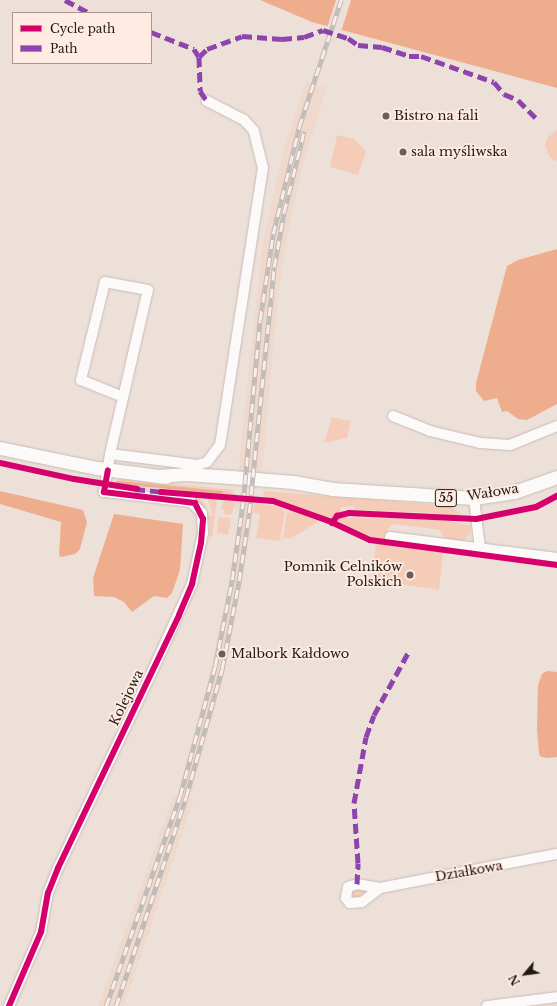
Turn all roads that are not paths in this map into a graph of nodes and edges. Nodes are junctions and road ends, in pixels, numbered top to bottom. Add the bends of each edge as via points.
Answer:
1 (207, 101) dead end
2 (123, 397) junction
3 (393, 416) dead end
4 (557, 426) edge
5 (0, 448) edge
6 (110, 454) junction
7 (108, 470) junction
8 (557, 477) edge
9 (474, 498) junction
10 (390, 537) dead end
11 (480, 549) junction
12 (557, 558) edge
13 (557, 854) edge
14 (380, 888) dead end
15 (557, 997) edge
16 (8, 1006) edge
17 (487, 1006) edge

1 - 6 street via 244,120 254,131 263,168 220,444 207,462 198,465
2 - 2 street via 148,290 105,282 81,380
2 - 6 street
3 - 4 street via 437,432 480,443 510,445
5 - 7 main road, 55
6 - 7 street
7 - 9 main road, Wałowa / 55 via 186,482 268,489 332,489
7 - 16 street, Kolejowa via 104,492 195,503 203,518 201,543 192,584 58,868 48,893 41,932
8 - 9 main road, Wałowa / 55 via 514,492
9 - 11 street
10 - 11 street
11 - 12 street
13 - 14 street, Działkowa
15 - 17 street

